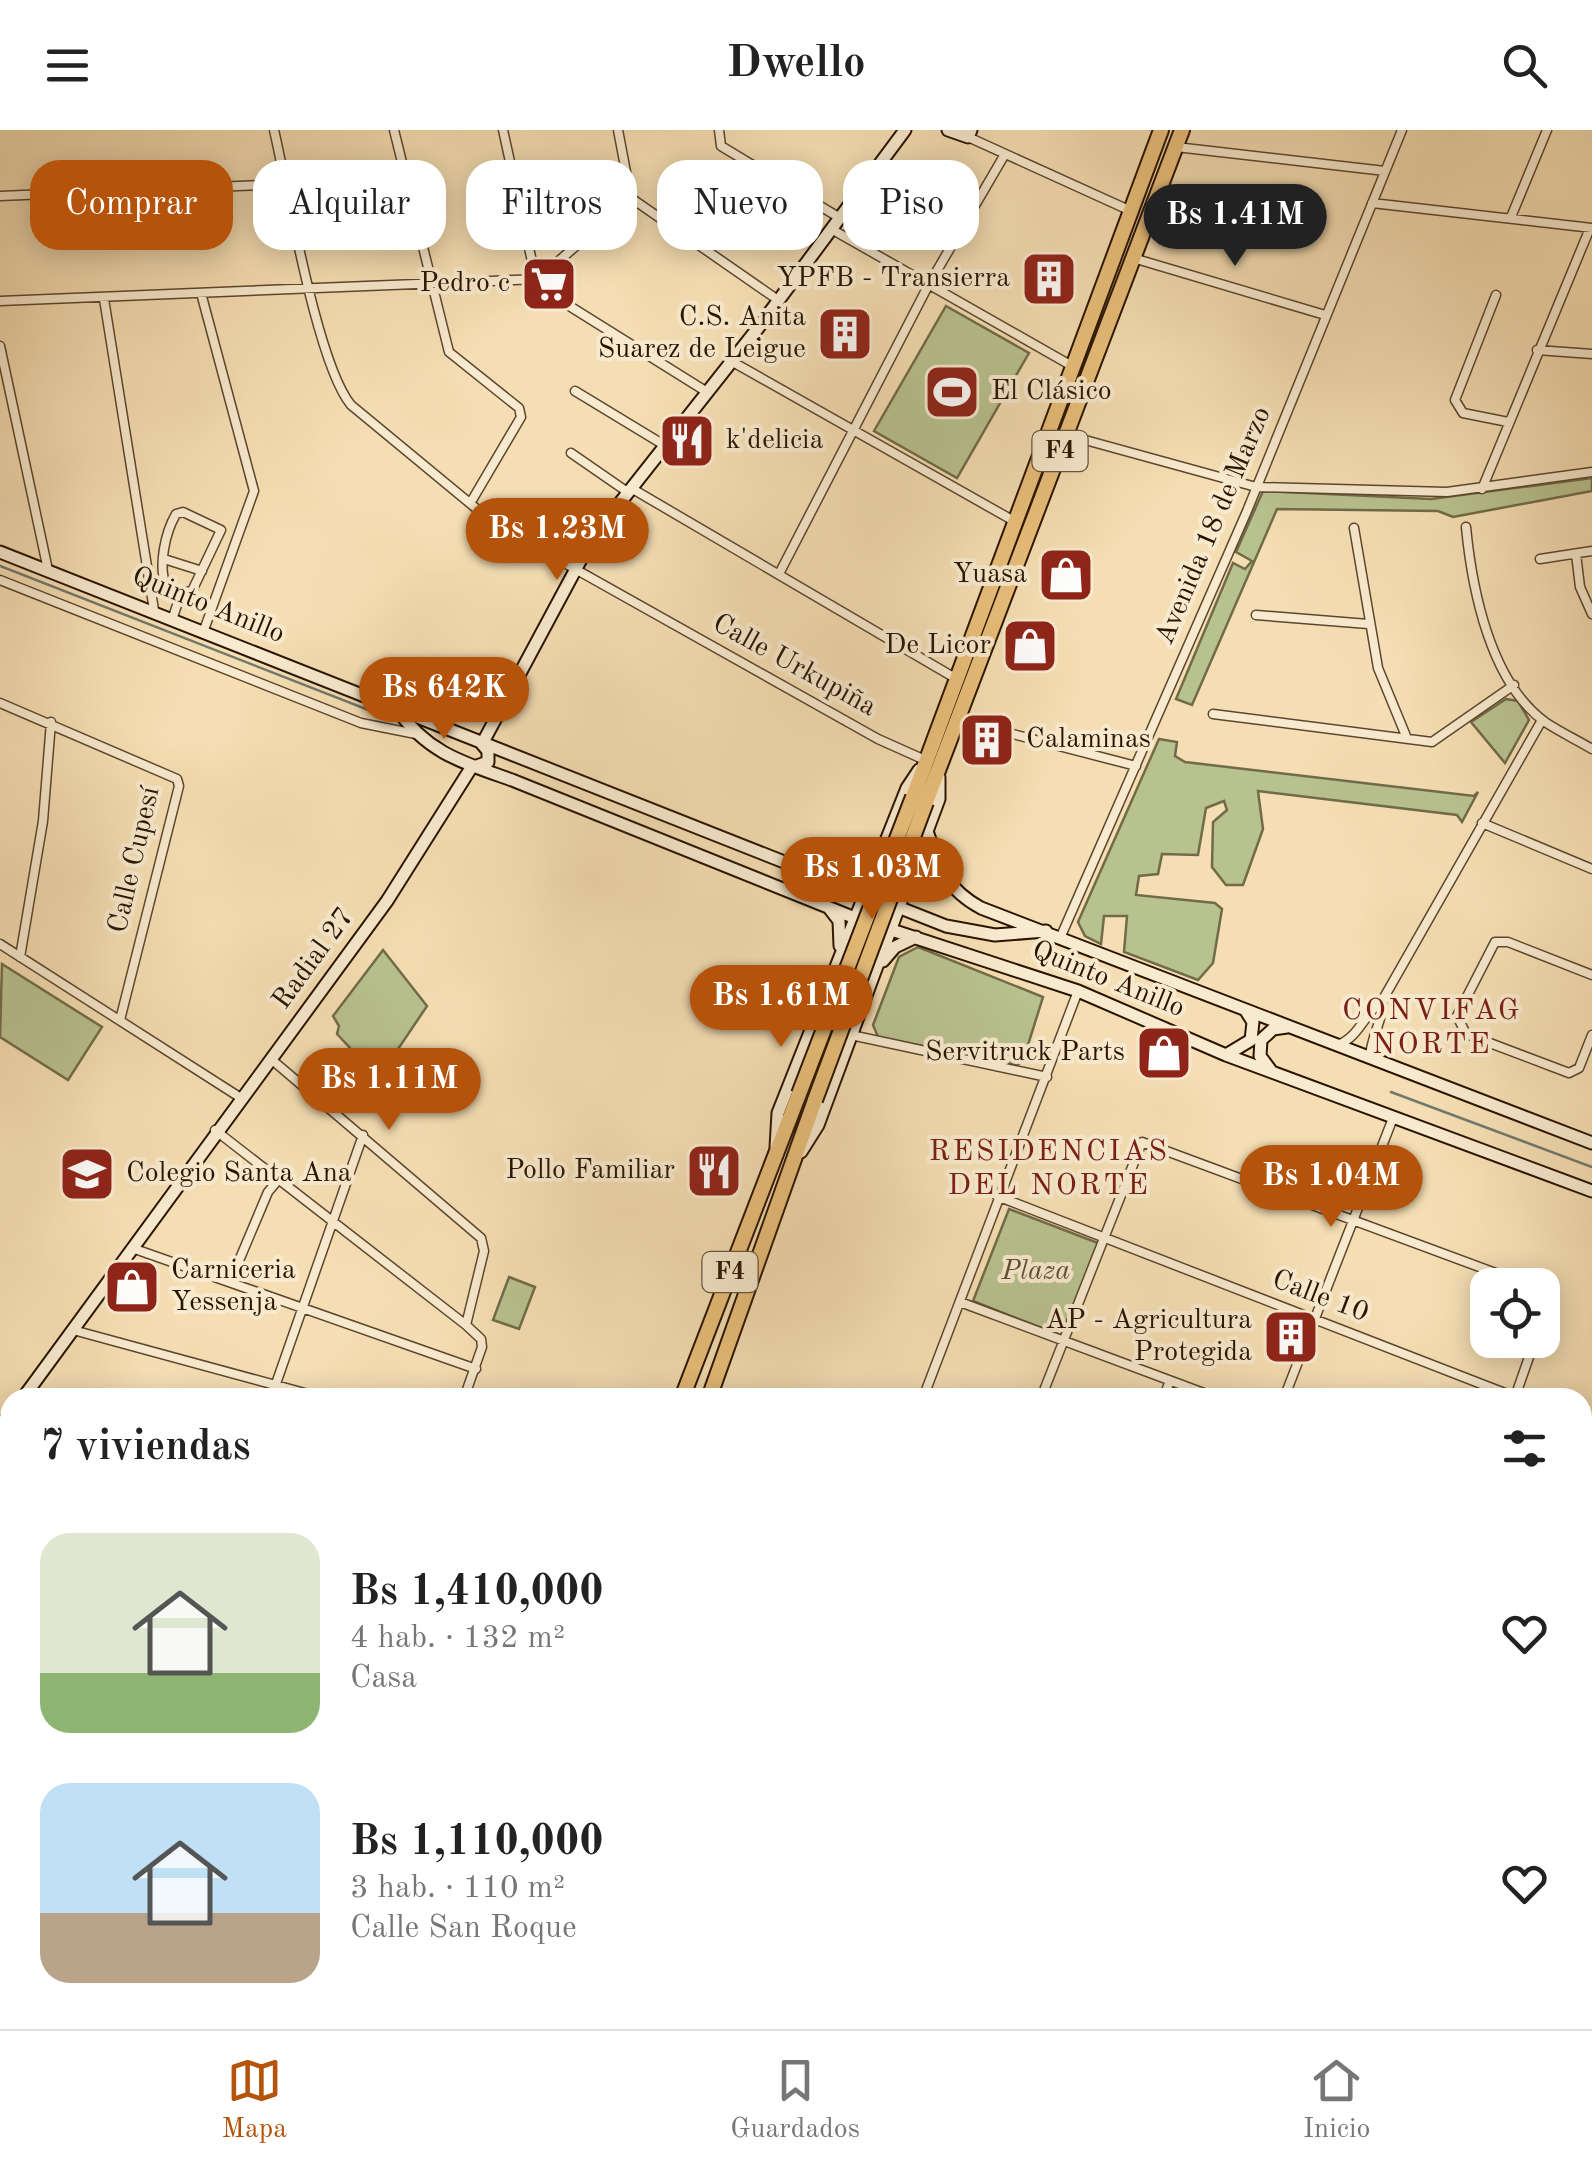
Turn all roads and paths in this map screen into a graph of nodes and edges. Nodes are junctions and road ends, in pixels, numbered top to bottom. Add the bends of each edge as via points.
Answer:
1 (274, 130) edge
2 (394, 130) edge
3 (503, 130) edge
4 (618, 130) edge
5 (719, 130) edge
6 (905, 130) edge
7 (950, 130) edge
8 (1161, 130) edge
9 (1182, 130) edge
10 (1402, 130) edge
11 (1546, 130) edge
12 (970, 134) edge
13 (1175, 146) junction
14 (1005, 154) junction
15 (281, 160) edge
16 (624, 160) edge
17 (1385, 172) junction
18 (253, 185) edge
19 (0, 196) edge
20 (637, 202) edge
21 (1372, 204) junction
22 (1131, 210) junction
23 (1511, 217) junction
24 (840, 218) junction
25 (1591, 228) edge
26 (832, 230) junction
27 (303, 250) edge
28 (571, 250) edge
29 (1133, 258) junction
30 (538, 278) junction
31 (430, 285) junction
32 (928, 286) junction
33 (312, 289) junction
34 (201, 293) junction
35 (1496, 294) dead end
36 (104, 298) junction
37 (778, 300) junction
38 (0, 302) edge
39 (1326, 315) junction
40 (0, 346) edge
41 (1538, 350) junction
42 (1592, 354) edge
43 (731, 361) junction
44 (1072, 366) junction
45 (575, 391) dead end
46 (707, 392) junction
47 (1508, 422) junction
48 (853, 430) junction
49 (1066, 434) junction
50 (664, 445) junction
51 (572, 453) dead end
52 (1592, 472) edge
53 (1256, 487) junction
54 (1482, 488) junction
55 (628, 489) junction
56 (471, 502) junction
57 (1014, 521) junction
58 (1466, 526) dead end
59 (1354, 528) dead end
60 (1592, 550) edge
61 (0, 552) edge
62 (1576, 554) junction
63 (1540, 558) dead end
64 (164, 559) junction
65 (48, 570) junction
66 (573, 570) junction
67 (202, 571) junction
68 (780, 572) junction
69 (0, 580) edge
70 (181, 593) junction
71 (154, 610) junction
72 (1592, 614) edge
73 (1256, 615) dead end
74 (173, 617) junction
75 (1368, 624) junction
76 (204, 630) junction
77 (955, 678) junction
78 (1514, 685) junction
79 (0, 703) edge
80 (396, 708) junction
81 (1213, 714) dead end
82 (959, 720) junction
83 (1542, 720) junction
84 (51, 722) junction
85 (416, 734) junction
86 (1406, 736) junction
87 (482, 744) junction
88 (1592, 749) edge
89 (923, 763) junction
90 (1136, 766) junction
91 (471, 768) junction
92 (939, 772) junction
93 (919, 800) junction
94 (1482, 823) junction
95 (926, 831) junction
96 (877, 863) junction
97 (1592, 869) edge
98 (910, 874) junction
99 (836, 882) junction
100 (865, 893) junction
101 (828, 906) junction
102 (899, 907) junction
103 (856, 918) junction
104 (890, 930) junction
105 (1046, 931) junction
106 (918, 936) junction
107 (1061, 936) junction
108 (0, 944) edge
109 (20, 957) junction
110 (837, 965) junction
111 (1591, 973) edge
112 (872, 977) junction
113 (1078, 992) junction
114 (1382, 1001) junction
115 (1243, 1008) junction
116 (120, 1020) junction
117 (1291, 1027) junction
118 (851, 1035) junction
119 (1592, 1035) edge
120 (1338, 1044) junction
121 (1226, 1056) junction
122 (1370, 1057) junction
123 (271, 1059) junction
124 (1274, 1073) junction
125 (1047, 1077) junction
126 (241, 1098) junction
127 (1393, 1118) junction
128 (215, 1130) junction
129 (363, 1135) junction
130 (1592, 1143) edge
131 (776, 1147) junction
132 (799, 1156) junction
133 (278, 1179) junction
134 (1592, 1191) edge
135 (997, 1196) junction
136 (1353, 1218) junction
137 (333, 1222) junction
138 (1103, 1236) junction
139 (132, 1248) junction
140 (1484, 1268) edge
141 (230, 1282) junction
142 (960, 1302) junction
143 (304, 1308) junction
144 (1314, 1319) junction
145 (466, 1325) junction
146 (73, 1330) junction
147 (1062, 1339) junction
148 (1529, 1358) edge
149 (476, 1368) junction
150 (1170, 1380) junction
151 (276, 1385) junction
152 (30, 1388) edge
153 (275, 1388) edge
154 (287, 1388) edge
155 (468, 1388) edge
156 (686, 1388) edge
157 (713, 1388) edge
158 (928, 1388) edge
159 (1044, 1388) edge
160 (1167, 1388) edge
161 (1191, 1388) edge
162 (1288, 1388) edge
163 (1492, 1388) edge
164 (1518, 1388) edge

1 - 15 street, Calle Urkupiña
2 - 31 street
3 - 30 street
4 - 16 street
5 - 24 street via 721,146
6 - 24 street
7 - 12 street
8 - 22 highway, F4
9 - 13 highway, F4
10 - 17 street, Avenida 18 de Marzo
11 - 23 street
12 - 14 street
13 - 17 street
13 - 29 highway, F4
14 - 22 street
14 - 32 street
17 - 21 street, Avenida 18 de Marzo
18 - 19 street
20 - 37 street
21 - 23 street
21 - 39 street, Avenida 18 de Marzo
22 - 44 highway, F4
23 - 25 street
24 - 26 street
25 - 41 street
26 - 32 street
26 - 37 street
27 - 33 street, Calle Urkupiña
28 - 30 street
29 - 39 street
29 - 49 highway, F4
30 - 31 street
30 - 46 street via 546,292
31 - 33 street
31 - 56 street via 449,352 520,408
32 - 44 street
32 - 48 street
33 - 34 street
33 - 56 street, Calle Urkupiña via 342,393 380,432
34 - 36 street
34 - 76 street via 254,491
35 - 47 street via 1455,400 1462,413
36 - 38 street
36 - 71 street
37 - 43 street
39 - 53 street, Avenida 18 de Marzo
40 - 65 street
41 - 42 street
41 - 47 street
43 - 46 street
43 - 48 street
44 - 57 highway, F4
45 - 50 street
46 - 50 street
47 - 54 street
48 - 57 street
48 - 68 street
49 - 53 street
49 - 82 highway, F4
50 - 55 street
51 - 55 street
52 - 54 street
53 - 54 street via 1407,493
53 - 90 street, Avenida 18 de Marzo
55 - 66 street
55 - 68 street
56 - 66 street, Calle Urkupiña
57 - 77 highway, F4
58 - 78 street via 1480,615
59 - 75 street
60 - 62 street
61 - 65 street, Quinto Anillo
62 - 63 street
62 - 72 street
64 - 67 street
64 - 67 street via 172,518 183,512 220,527
64 - 70 street via 163,583
65 - 71 street, Quinto Anillo
66 - 87 street
66 - 89 street, Calle Urkupiña
67 - 70 street via 192,591
68 - 77 street
69 - 85 street via 327,710
70 - 74 street
71 - 74 street, Quinto Anillo
73 - 75 street
74 - 76 street, Quinto Anillo
75 - 86 street
76 - 80 street, Quinto Anillo
77 - 89 highway, F4
78 - 83 street
78 - 86 street via 1444,738
79 - 84 street, Calle Cupesí
80 - 85 street, Quinto Anillo
80 - 87 street, Quinto Anillo
81 - 86 street
82 - 90 street
82 - 92 highway, F4
83 - 88 street
83 - 94 street
84 - 109 street via 43,821
84 - 116 street, Calle Cupesí via 172,776 179,786
85 - 91 street, Quinto Anillo
87 - 91 street, Radial 27 via 488,762
87 - 91 street via 464,750
87 - 99 street, Quinto Anillo
89 - 93 highway, F4
89 - 96 street
90 - 107 street, Avenida 18 de Marzo
91 - 101 street, Quinto Anillo
91 - 123 street, Radial 27 via 388,902
92 - 93 highway, F4
92 - 95 street
93 - 131 highway, F4, bridge
93 - 132 highway, F4, bridge
94 - 97 street
94 - 114 street
95 - 98 street
95 - 105 street via 950,888 981,908
96 - 98 street via 884,894
96 - 99 street via 855,880
96 - 100 street
98 - 102 street
99 - 100 street, Quinto Anillo
100 - 102 street, Quinto Anillo
100 - 103 street
101 - 103 street, Quinto Anillo
101 - 110 street via 840,926
102 - 104 street
102 - 105 street, Quinto Anillo via 966,932
103 - 104 street, Quinto Anillo
103 - 110 street
104 - 106 street, Quinto Anillo
104 - 112 street
105 - 107 street, Quinto Anillo
106 - 112 street via 895,946
106 - 113 street, Quinto Anillo
107 - 115 street, Quinto Anillo
108 - 109 street
109 - 116 street
110 - 112 street via 852,945 866,942 874,953
110 - 131 street via 778,1113
111 - 119 street via 1495,942 1456,1016 1466,1034 1569,1074 1579,1068
112 - 118 street
113 - 121 street, Quinto Anillo
113 - 125 street
114 - 120 street via 1354,1036
114 - 122 street
115 - 117 street, Quinto Anillo
115 - 121 street via 1253,1022 1251,1040
116 - 126 street
117 - 120 street, Quinto Anillo
117 - 124 street via 1273,1029 1261,1040 1260,1056
118 - 125 street
118 - 132 street via 818,1125
120 - 122 street, Quinto Anillo
121 - 124 street, Quinto Anillo
122 - 130 street, Quinto Anillo
123 - 126 street, Radial 27
123 - 129 street
124 - 127 street, Quinto Anillo
125 - 135 street
126 - 128 street, Radial 27
127 - 134 street, Quinto Anillo
127 - 136 street
128 - 133 street
128 - 139 street, Radial 27
129 - 137 street
129 - 145 street via 481,1238 484,1251
131 - 156 highway, F4
132 - 157 highway, F4
133 - 137 street
133 - 141 street
135 - 138 street, Calle 10
135 - 142 street
136 - 138 street via 1148,1141 1138,1146
136 - 140 street
136 - 144 street
137 - 143 street
137 - 145 street
138 - 144 street, Calle 10
138 - 147 street
139 - 141 street
139 - 146 street, Radial 27
141 - 143 street
142 - 147 street
142 - 158 street
143 - 149 street
143 - 151 street
144 - 162 street
144 - 163 street, Calle 10
145 - 149 street via 482,1344
146 - 151 street
146 - 152 street, Radial 27
147 - 150 street
147 - 159 street
148 - 164 street
149 - 155 street
150 - 160 street
150 - 161 street
151 - 153 street
151 - 154 street

